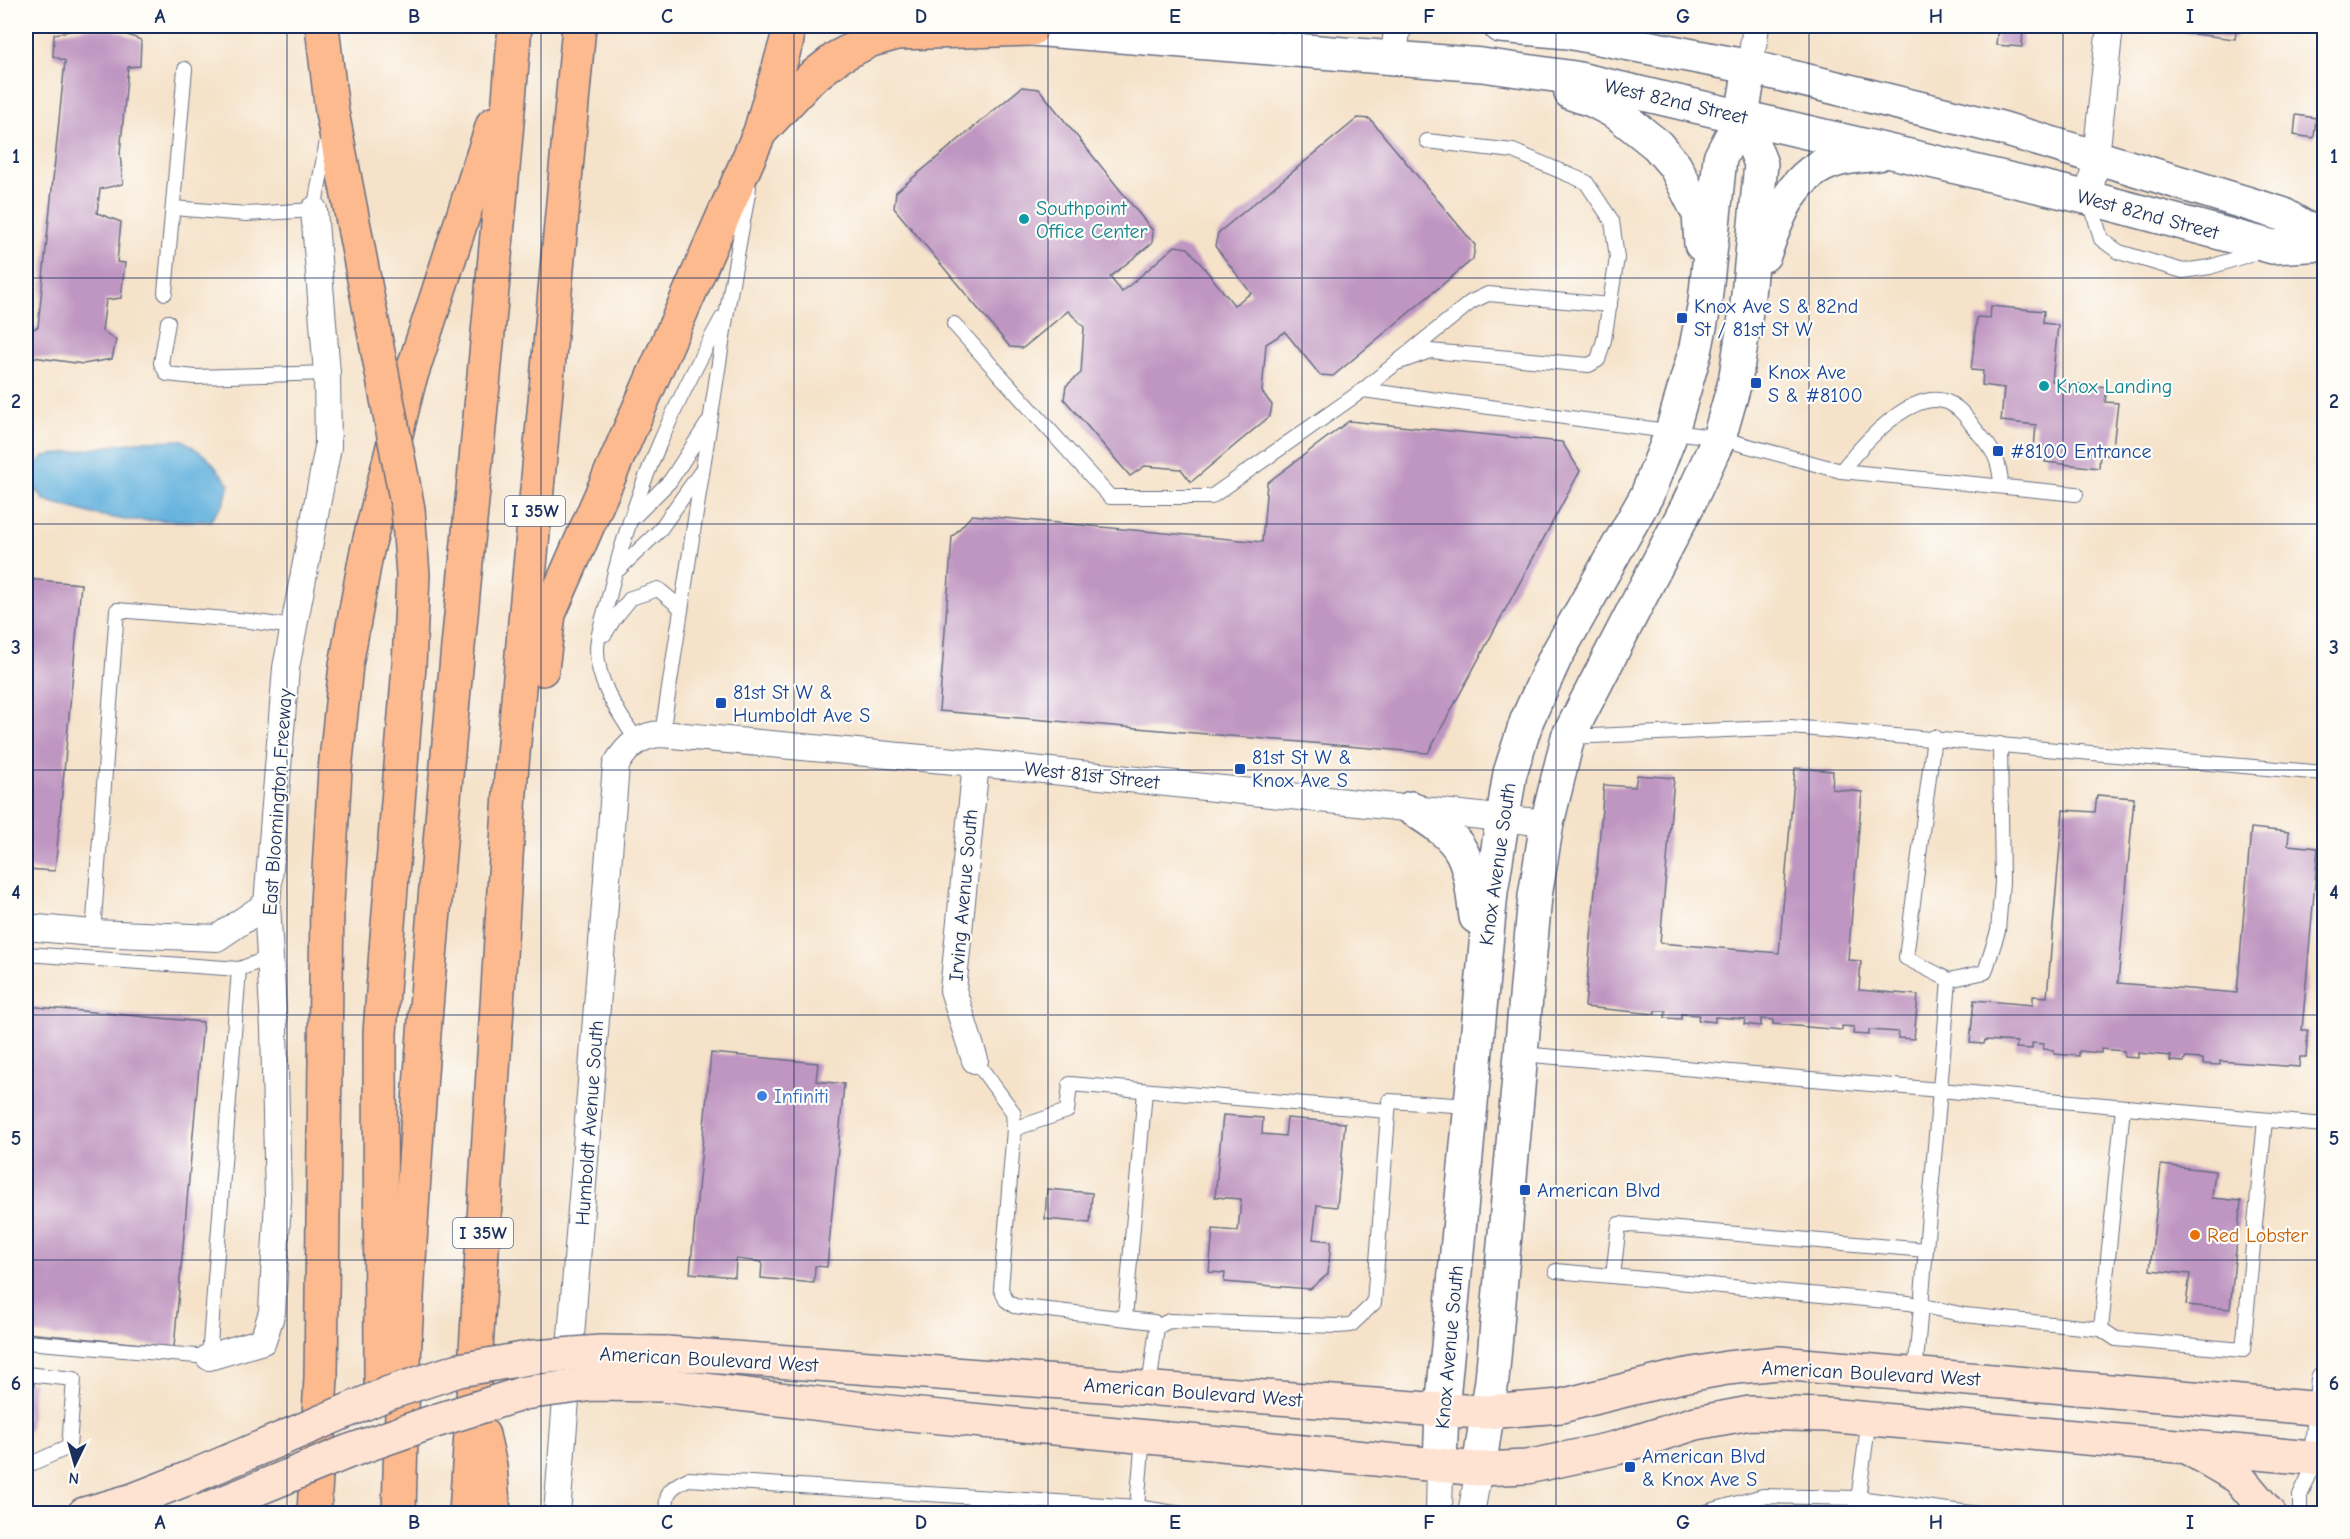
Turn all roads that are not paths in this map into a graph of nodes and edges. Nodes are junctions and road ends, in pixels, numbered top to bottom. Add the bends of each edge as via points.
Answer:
1 (322, 26) edge
2 (515, 26) edge
3 (579, 26) edge
4 (788, 26) edge
5 (1398, 26) edge
6 (1500, 26) edge
7 (1756, 26) edge
8 (2110, 26) edge
9 (1023, 27) edge
10 (1075, 29) edge
11 (1393, 58) junction
12 (512, 62) junction
13 (1482, 65) junction
14 (1750, 67) junction
15 (185, 69) dead end
16 (332, 112) junction
17 (1742, 116) junction
18 (760, 132) junction
19 (1427, 141) dead end
20 (1892, 151) junction
21 (2096, 157) junction
22 (2089, 198) junction
23 (173, 208) junction
24 (314, 210) junction
25 (2325, 241) edge
26 (2273, 247) junction
27 (165, 293) dead end
28 (1705, 302) junction
29 (1610, 305) junction
30 (1747, 305) junction
31 (727, 311) junction
32 (168, 322) dead end
33 (954, 324) dead end
34 (1400, 362) junction
35 (327, 373) junction
36 (1363, 390) junction
37 (710, 420) junction
38 (1672, 431) junction
39 (1719, 438) junction
40 (702, 471) junction
41 (1842, 471) junction
42 (2001, 486) junction
43 (2076, 494) dead end
44 (630, 521) junction
45 (614, 574) junction
46 (681, 608) junction
47 (293, 627) junction
48 (597, 649) junction
49 (662, 734) junction
50 (1568, 738) junction
51 (1934, 738) junction
52 (637, 741) junction
53 (2000, 744) junction
54 (976, 763) junction
55 (2325, 773) edge
56 (1411, 808) junction
57 (1501, 818) junction
58 (1547, 823) junction
59 (267, 904) junction
60 (26, 927) edge
61 (93, 933) junction
62 (26, 954) edge
63 (269, 958) junction
64 (239, 969) junction
65 (1483, 973) junction
66 (1949, 980) junction
67 (497, 997) junction
68 (1521, 1054) junction
69 (975, 1060) joint
70 (1940, 1090) junction
71 (1145, 1091) junction
72 (1471, 1106) junction
73 (2122, 1107) junction
74 (1388, 1111) junction
75 (2265, 1120) junction
76 (2325, 1125) edge
77 (1014, 1129) junction
78 (1926, 1250) junction
79 (1556, 1271) dead end
80 (1613, 1276) junction
81 (1921, 1306) junction
82 (1125, 1318) junction
83 (1157, 1327) junction
84 (2101, 1329) junction
85 (26, 1342) edge
86 (209, 1357) junction
87 (26, 1374) edge
88 (1915, 1374) junction
89 (1149, 1389) junction
90 (473, 1392) junction
91 (2324, 1399) edge
92 (1442, 1410) junction
93 (1487, 1412) junction
94 (1869, 1419) junction
95 (1143, 1437) junction
96 (2185, 1447) junction
97 (1440, 1465) junction
98 (2322, 1465) edge
99 (26, 1466) edge
100 (1479, 1469) junction
101 (1858, 1498) junction
102 (1137, 1510) edge
103 (199, 1512) edge
104 (84, 1514) edge
105 (314, 1514) edge
106 (391, 1514) edge
107 (399, 1514) edge
108 (466, 1514) edge
109 (494, 1514) edge
110 (557, 1514) edge
111 (667, 1514) edge
112 (1181, 1514) edge
113 (1439, 1514) edge
114 (1471, 1514) edge
115 (1699, 1514) edge
116 (1856, 1514) edge
117 (1978, 1514) edge
118 (2269, 1514) edge
119 (2300, 1514) edge

1 - 16 highway
2 - 12 highway
3 - 67 highway, I 35W via 511,776
4 - 18 highway
5 - 11 street
6 - 14 street, West 82nd Street via 1568,32
7 - 14 street, Knox Avenue South
8 - 21 street
9 - 10 street, West 82nd Street
9 - 18 highway via 897,33 871,40 838,57 811,78
10 - 11 street, West 82nd Street
11 - 13 street, West 82nd Street
12 - 105 highway via 409,382 366,555 346,665 327,903 321,1377
12 - 107 highway via 426,997 402,1383
13 - 17 street, West 82nd Street via 1575,78
13 - 28 street via 1594,101 1617,113 1656,145 1675,166 1699,214
14 - 17 street, Knox Avenue South
14 - 21 street, West 82nd Street via 2001,128
15 - 23 lane
16 - 24 lane
16 - 106 highway, bridge via 408,509 413,575 380,1033 381,1415
17 - 20 street, West 82nd Street
17 - 28 street, Knox Avenue South via 1720,158
17 - 30 street via 1761,164
18 - 31 lane
18 - 67 highway via 549,614
19 - 29 lane via 1513,151 1586,182 1612,221 1617,258
20 - 22 street, West 82nd Street
20 - 30 street via 1836,160 1802,179 1778,214
21 - 22 street
21 - 25 street, West 82nd Street via 2282,214
22 - 26 street, West 82nd Street
22 - 26 lane via 2101,239 2119,252 2183,271 2210,267
23 - 24 lane via 246,214
23 - 27 lane
24 - 35 street, East Bloomington Freeway
25 - 26 street, West 82nd Street
28 - 38 street, Knox Avenue South
29 - 34 lane via 1488,294 1471,302
29 - 34 lane via 1598,360 1589,365 1430,351
30 - 39 street via 1735,382
31 - 37 lane
31 - 44 lane via 686,383
32 - 35 lane via 161,363 167,374 195,377
33 - 36 lane via 1110,497 1211,498
34 - 36 lane
35 - 47 street, East Bloomington Freeway via 328,447
36 - 38 lane
37 - 40 lane
37 - 44 lane via 670,481
38 - 39 lane
38 - 57 street, Knox Avenue South via 1647,495 1555,658 1510,773
39 - 41 lane
39 - 50 street via 1660,562
40 - 45 lane via 660,531
40 - 46 lane
41 - 42 lane
41 - 42 lane via 1859,449 1903,410 1918,402 1939,401 1956,406 1994,452
42 - 43 lane
44 - 45 lane
45 - 48 lane
46 - 48 lane via 658,589 631,598
46 - 49 lane
47 - 59 street, East Bloomington Freeway via 285,679
47 - 61 lane via 117,610
48 - 52 lane via 602,677 613,704
49 - 52 street, West 81st Street
49 - 54 street, West 81st Street
50 - 51 lane via 1791,727
50 - 58 street
51 - 53 lane
51 - 66 lane via 1906,958
52 - 110 street, Humboldt Avenue South via 625,750 616,765
53 - 55 lane
53 - 66 lane via 2002,882 1998,930 1985,972
54 - 56 street, West 81st Street
54 - 69 street, Irving Avenue South via 953,990
56 - 57 street, West 81st Street
56 - 65 street via 1441,826 1464,855
57 - 58 street, West 81st Street
57 - 65 street, Knox Avenue South
58 - 68 street via 1535,896
59 - 61 street via 217,938
59 - 63 street, East Bloomington Freeway
60 - 61 street
62 - 64 lane
63 - 64 lane
63 - 86 street, East Bloomington Freeway via 278,1200 272,1312 263,1341
64 - 86 lane
65 - 72 street, Knox Avenue South
66 - 70 lane
67 - 90 highway, I 35W
68 - 70 lane
68 - 93 street
69 - 77 lane via 1013,1112
70 - 73 lane
70 - 78 lane
71 - 74 lane
71 - 77 lane via 1070,1084 1067,1111
71 - 82 lane
72 - 74 lane via 1389,1101
72 - 92 street, Knox Avenue South
73 - 75 lane
73 - 84 lane
74 - 83 lane via 1374,1303 1351,1325 1169,1321
75 - 76 lane
75 - 84 lane via 2243,1350 2116,1339
77 - 82 lane via 1002,1289 1006,1300 1014,1306
78 - 80 lane via 1619,1224
78 - 81 lane
79 - 80 lane
80 - 81 lane
81 - 84 lane via 1965,1315
81 - 88 lane
82 - 83 lane via 1154,1322
83 - 89 lane
85 - 86 lane
87 - 99 lane via 74,1379 69,1447
88 - 91 main road, American Boulevard West
88 - 93 main road, American Boulevard West via 1779,1363 1682,1376 1561,1406
89 - 92 main road, American Boulevard West
89 - 95 main road
89 - 104 main road, American Boulevard West, bridge via 666,1353 590,1352 534,1357 459,1370 389,1393 189,1478
90 - 108 highway, I 35W
90 - 109 highway via 490,1466
91 - 98 street
92 - 93 main road, American Boulevard West
92 - 97 street, Knox Avenue South
93 - 100 street
94 - 96 main road, American Boulevard West
94 - 100 main road, American Boulevard West via 1750,1413 1527,1467
94 - 101 lane
95 - 97 main road, American Boulevard West
95 - 102 lane
95 - 103 main road, American Boulevard West, bridge via 662,1385 594,1384 524,1394 435,1421
96 - 98 main road, American Boulevard West
96 - 118 main road via 2238,1477
97 - 100 main road, American Boulevard West
97 - 113 street, Knox Avenue South
98 - 119 lane via 2300,1495
100 - 114 street
101 - 115 lane via 1763,1496
101 - 116 lane
101 - 117 lane
102 - 111 lane via 688,1479 674,1486 666,1498
102 - 112 lane

